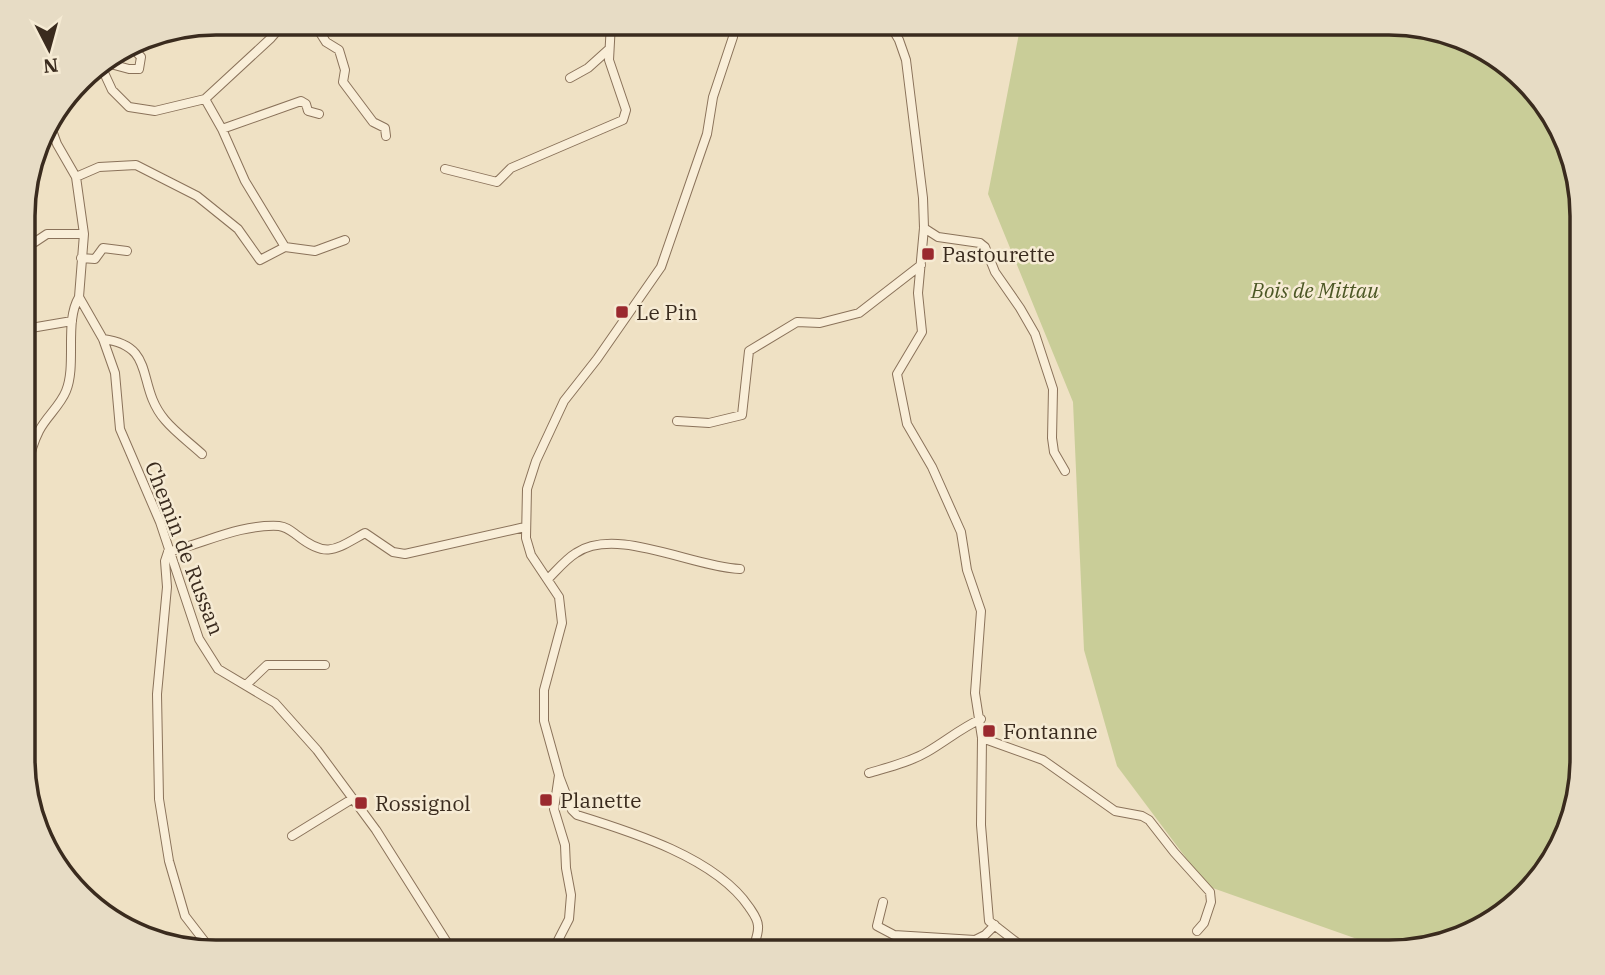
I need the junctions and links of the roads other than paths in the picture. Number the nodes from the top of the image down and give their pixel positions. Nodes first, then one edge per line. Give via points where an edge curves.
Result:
1 (274, 35) edge
2 (322, 35) edge
3 (610, 35) edge
4 (733, 35) edge
5 (896, 35) edge
6 (608, 50) junction
7 (138, 53) edge
8 (115, 66) edge
9 (106, 73) edge
10 (570, 78) dead end
11 (205, 99) junction
12 (319, 114) dead end
13 (222, 129) junction
14 (54, 136) edge
15 (386, 136) dead end
16 (445, 169) dead end
17 (76, 177) junction
18 (924, 228) junction
19 (84, 234) junction
20 (345, 240) dead end
21 (35, 242) edge
22 (285, 247) junction
23 (127, 251) dead end
24 (80, 258) junction
25 (921, 265) junction
26 (79, 297) junction
27 (72, 321) junction
28 (35, 327) edge
29 (103, 338) junction
30 (677, 421) dead end
31 (35, 442) edge
32 (202, 454) dead end
33 (1065, 471) dead end
34 (525, 527) junction
35 (169, 552) junction
36 (740, 569) dead end
37 (177, 576) junction
38 (166, 579) junction
39 (548, 579) junction
40 (325, 665) dead end
41 (246, 685) junction
42 (981, 719) junction
43 (982, 738) junction
44 (869, 773) dead end
45 (559, 775) junction
46 (352, 799) junction
47 (292, 836) dead end
48 (883, 902) dead end
49 (995, 925) junction
50 (1197, 931) dead end
51 (203, 939) edge
52 (445, 940) edge
53 (558, 940) edge
54 (755, 940) edge
55 (975, 940) joint
56 (1014, 940) edge

1 - 11 street
2 - 15 street via 339,50 343,82 373,122 385,128
3 - 6 street
4 - 34 street via 713,97 707,134 661,267 555,418 531,472
5 - 18 street via 906,60
6 - 10 street
6 - 16 street via 626,110 623,120 511,168 497,182
7 - 8 street via 139,69
9 - 11 street via 112,90 129,107 155,111
11 - 13 street
12 - 13 street via 308,111 301,101
13 - 22 street via 245,181
14 - 17 street
17 - 19 street
17 - 22 street via 99,167 136,165 197,196 238,229 260,260
18 - 25 street
18 - 33 street via 938,237 985,247 995,272 1035,334 1054,389 1052,438
19 - 21 street via 47,234
19 - 24 street
20 - 22 street via 315,251
23 - 24 street via 103,248 94,258
24 - 26 street
25 - 30 street via 859,313 820,323 797,322 749,351 742,415 709,423
25 - 42 street via 922,332 897,374 907,424 961,533 981,611 975,693
26 - 27 street via 72,308
26 - 29 street, Chemin de Russan
27 - 28 street
27 - 31 street via 66,391
29 - 32 street via 122,341 139,354 144,379 164,419
29 - 35 street, Chemin de Russan via 116,373 120,429
34 - 35 street via 405,554 393,552 365,533 332,550 321,550 288,528 245,528
34 - 39 street via 531,555
35 - 37 street, Chemin de Russan
35 - 38 street
36 - 39 street via 604,543 577,552
37 - 38 street
37 - 41 street, Chemin de Russan via 199,639 218,669
38 - 51 street via 157,694 159,799 169,861 185,916
39 - 45 street via 559,597 562,623 544,690 544,721
40 - 41 street via 267,665
41 - 46 street, Chemin de Russan via 275,703
42 - 43 street
42 - 44 street via 927,752
43 - 49 street via 981,825 989,921
43 - 50 street via 1043,760 1115,811 1149,820 1210,892 1211,902
45 - 53 street via 554,809 565,845 571,895 569,919
45 - 54 street via 577,815 634,833 720,876 741,895 756,918
46 - 47 street
46 - 52 street, Chemin de Russan
48 - 55 street via 877,926 894,935
49 - 55 street
49 - 56 street

